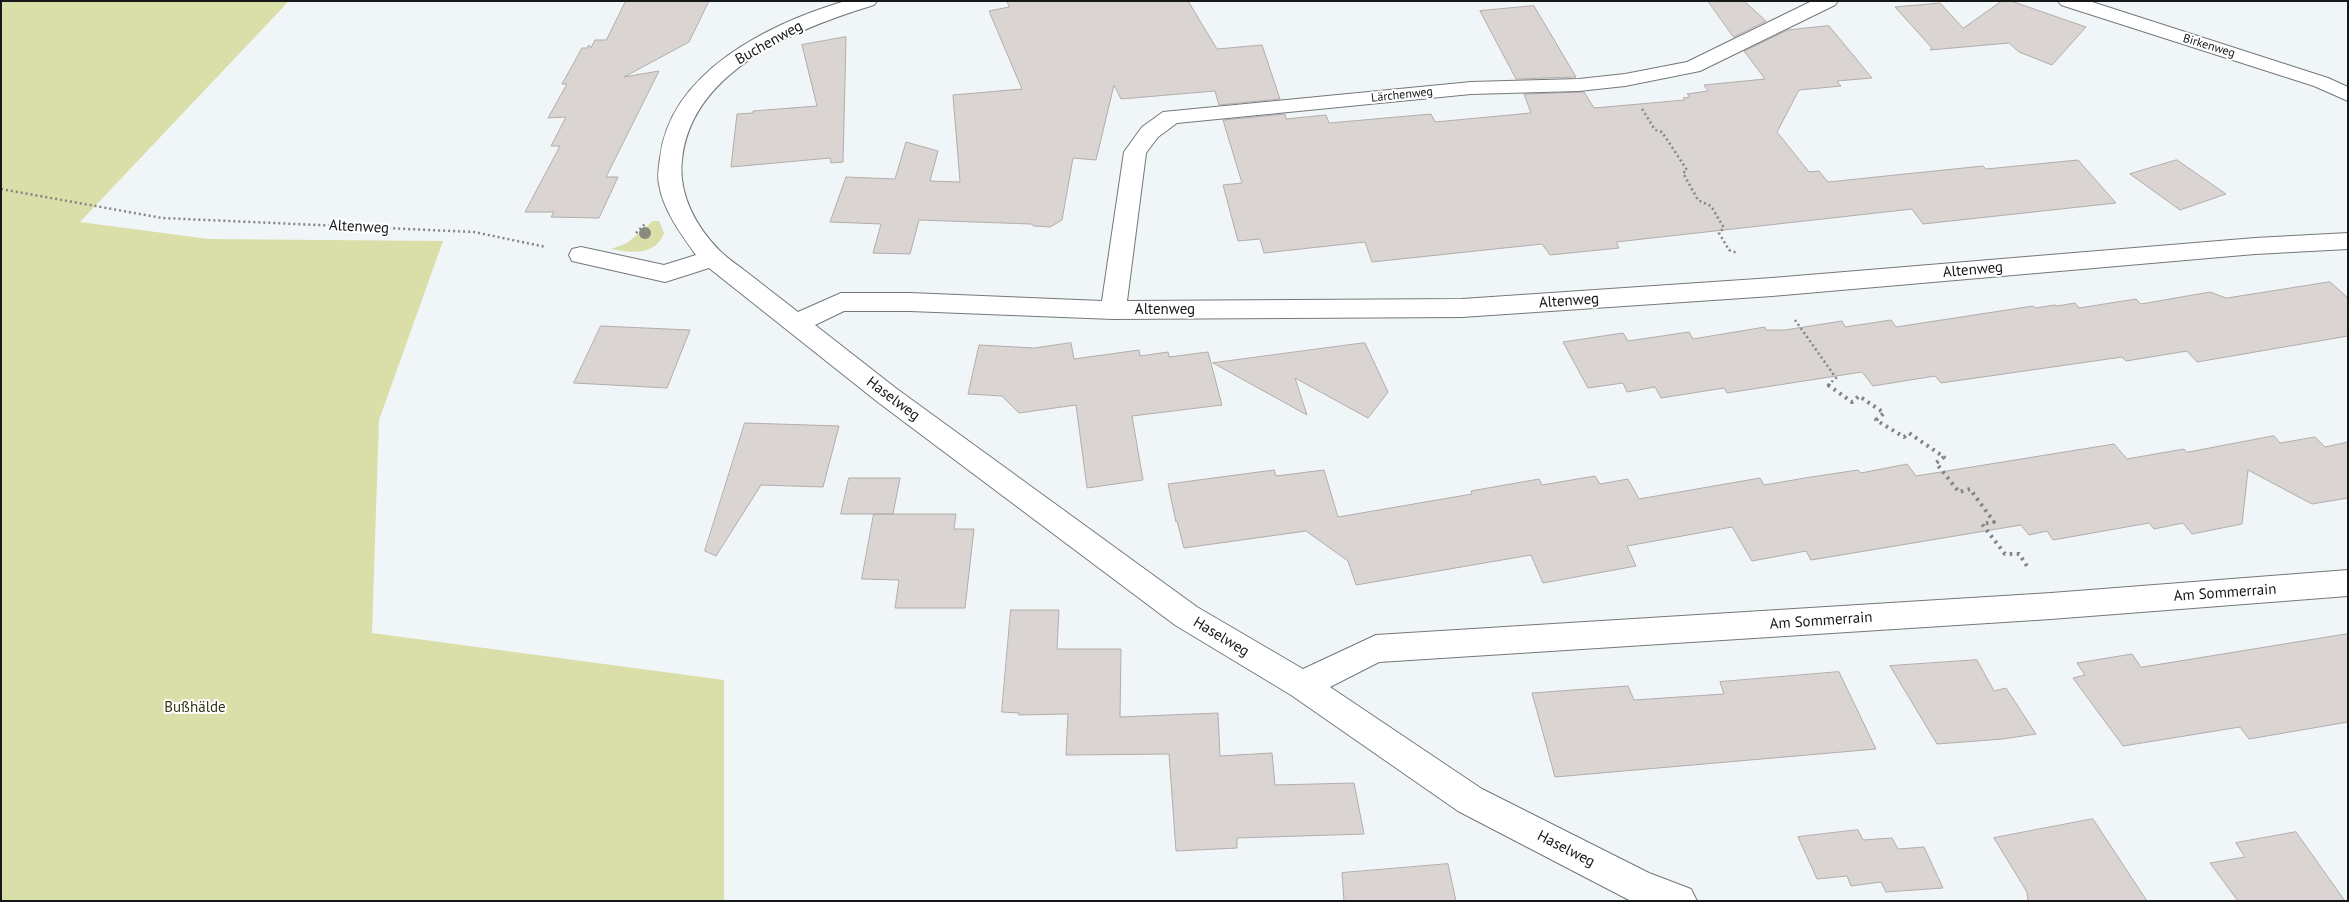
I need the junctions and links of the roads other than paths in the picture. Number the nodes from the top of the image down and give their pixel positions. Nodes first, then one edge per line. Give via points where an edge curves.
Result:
1 (867, 1) edge
2 (1828, 1) edge
3 (2068, 1) edge
4 (2096, 5) edge
5 (2348, 95) edge
6 (2348, 241) edge
7 (581, 255) road end
8 (712, 258) junction
9 (1113, 310) junction
10 (794, 324) junction
11 (2348, 583) edge
12 (1302, 685) junction
13 (1679, 901) edge

1 - 8 street, Buchenweg via 789,29 750,51 714,79 678,121 670,146 669,175 684,219
2 - 9 street, Lärchenweg via 1693,66 1625,80 1580,85 1471,88 1171,117 1150,132 1135,152
3 - 4 street, Birkenweg
4 - 5 street, Birkenweg via 2321,82
6 - 9 street, Altenweg via 1462,308
7 - 8 street via 665,274
8 - 10 street, Buchenweg
9 - 10 street, Altenweg via 841,302
10 - 12 street, Haselweg via 1186,616
11 - 12 street, Am Sommerrain via 2050,606 1376,649
12 - 13 street, Haselweg via 1470,800 1642,888

